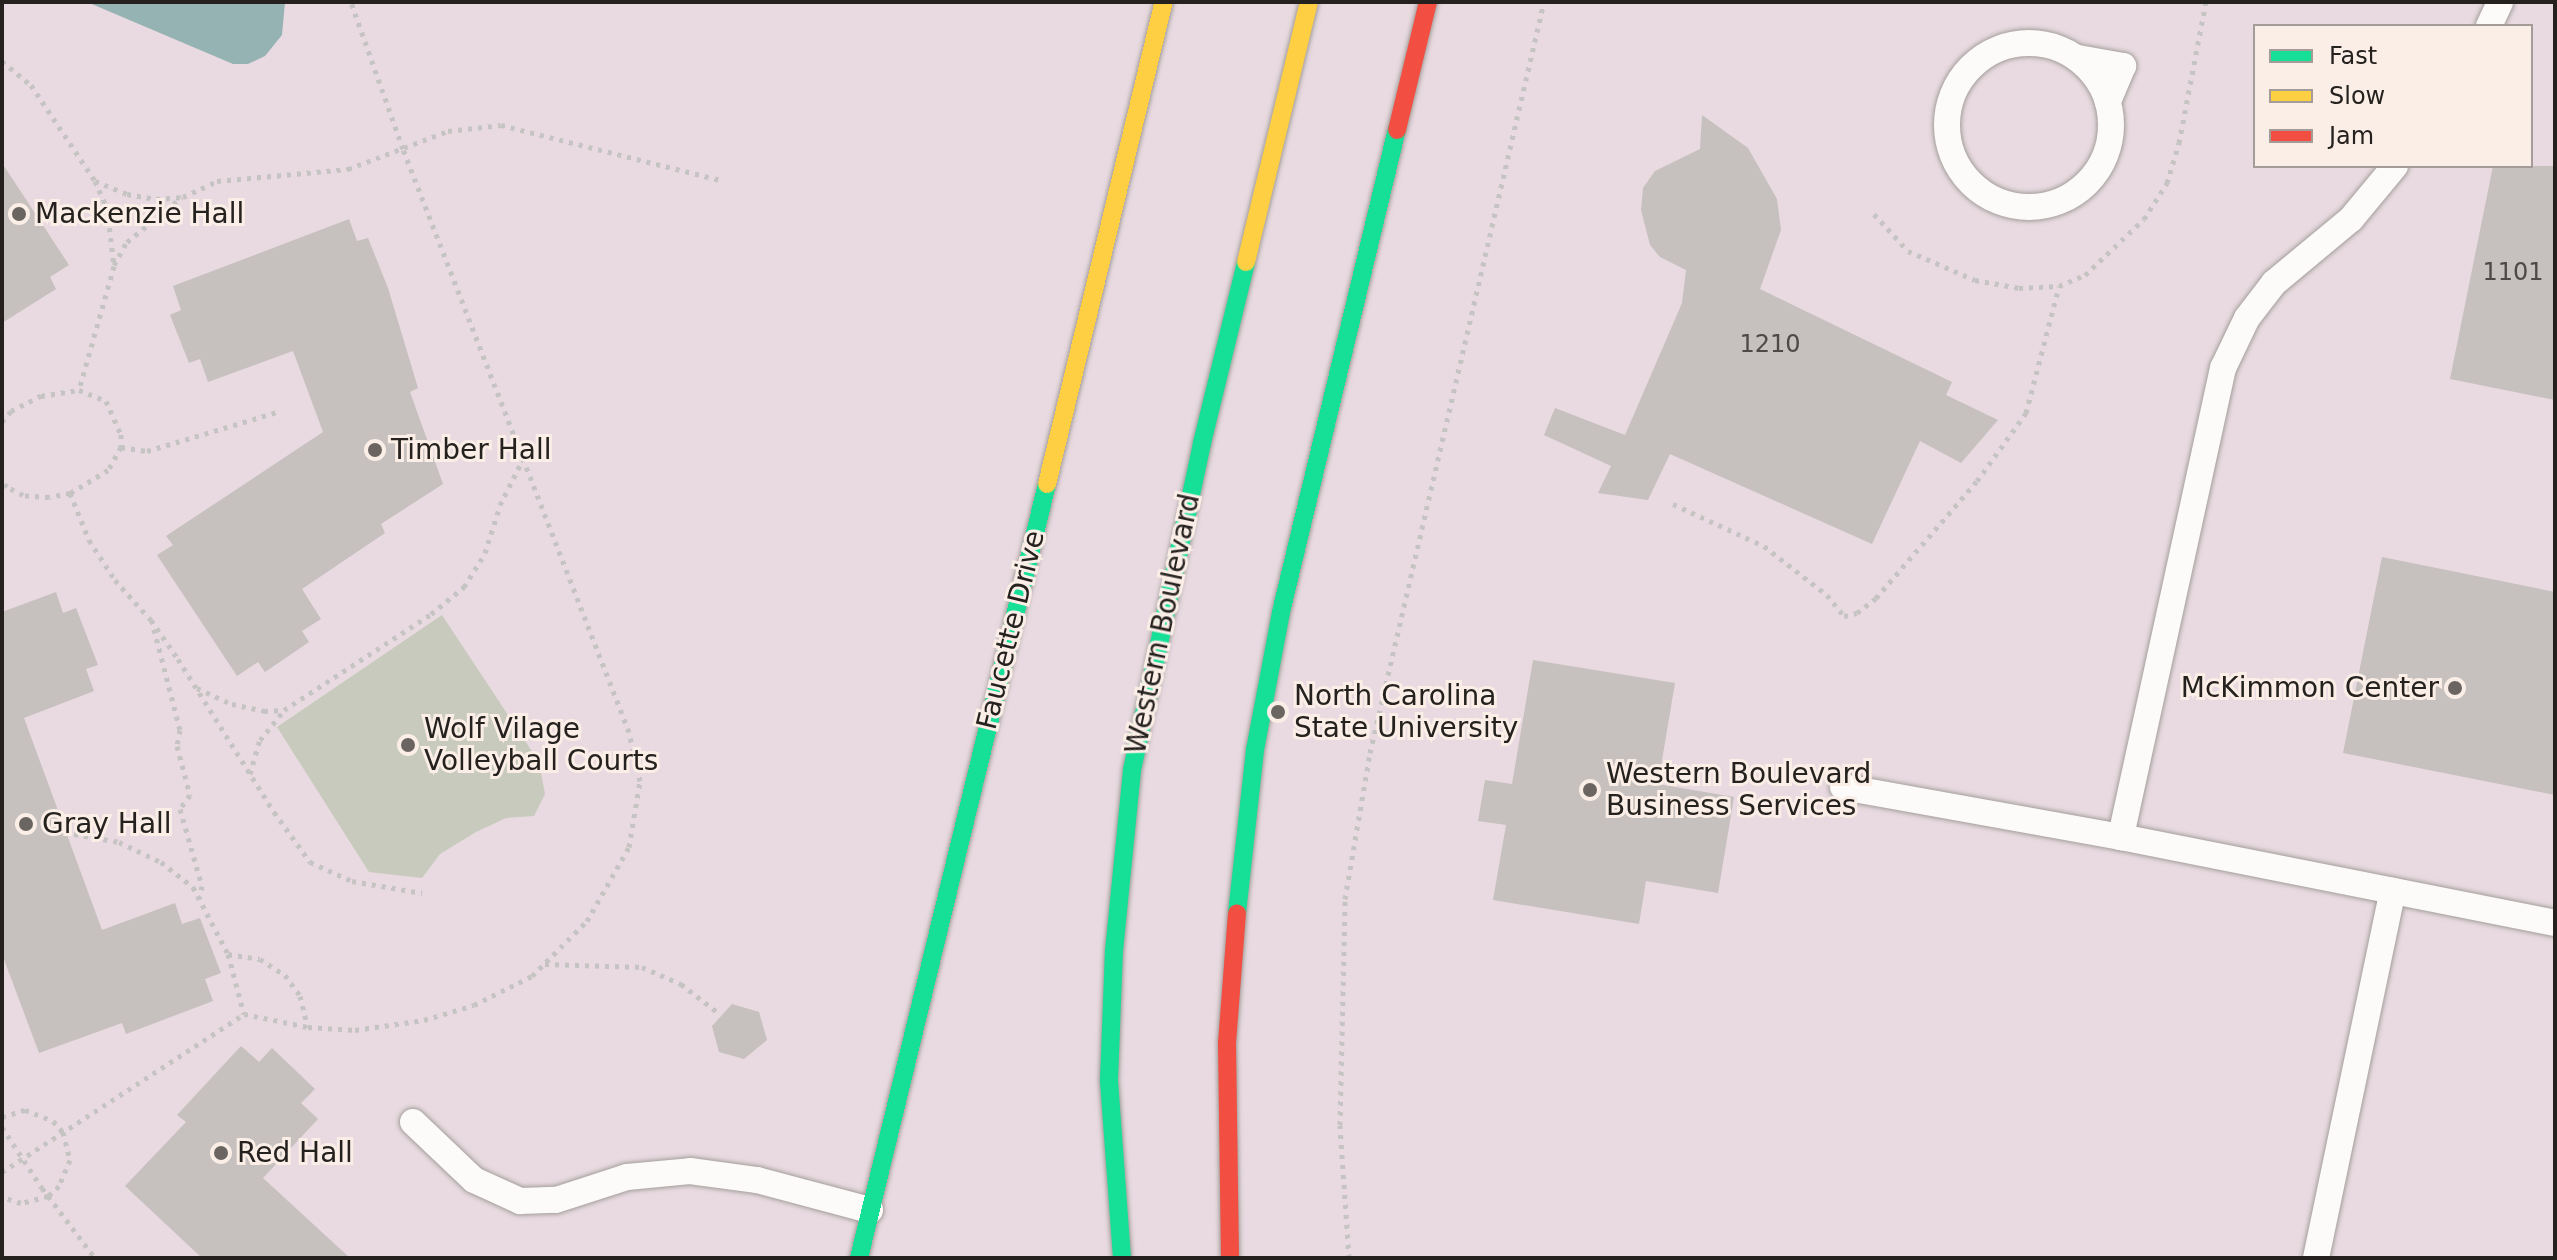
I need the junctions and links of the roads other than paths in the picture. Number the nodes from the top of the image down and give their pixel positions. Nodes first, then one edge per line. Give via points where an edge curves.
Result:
1 (1164, 2) edge
2 (1309, 2) edge
3 (1428, 2) edge
4 (2500, 2) edge
5 (2490, 24) edge
6 (2078, 58) joint
7 (2393, 168) edge
8 (1843, 787) dead end
9 (2121, 837) junction
10 (2393, 891) junction
11 (2555, 923) edge
12 (413, 1122) dead end
13 (870, 1210) junction
14 (859, 1258) edge
15 (1122, 1258) edge
16 (1230, 1258) edge
17 (2316, 1258) edge

1 - 13 main road, Faucette Drive
2 - 15 main road, Western Boulevard via 1181,532 1132,770 1114,951 1109,1080
3 - 16 main road via 1281,612 1255,750 1227,1043
4 - 5 lane
6 - 6 lane via 2123,66 2108,102 2112,129 2106,156 2092,179 2071,197 2019,207 1992,199 1970,183 1955,160 1948,134 1949,107 1959,82 1977,61 2000,48 2027,43 2053,46
7 - 9 lane via 2351,219 2274,283 2247,318 2223,368
8 - 9 lane
9 - 10 lane
10 - 11 lane
10 - 17 lane
12 - 13 lane via 474,1180 520,1201 556,1200 627,1177 690,1171 757,1180
13 - 14 main road, Faucette Drive

